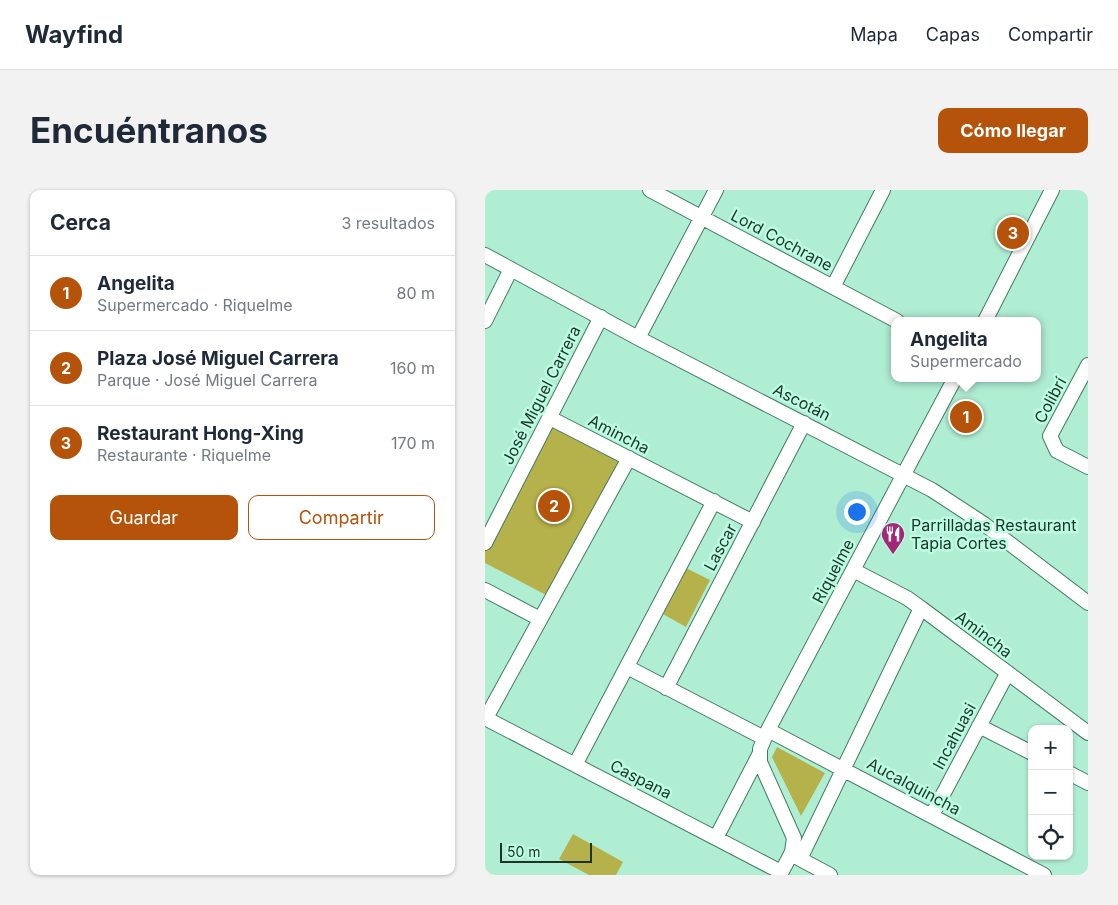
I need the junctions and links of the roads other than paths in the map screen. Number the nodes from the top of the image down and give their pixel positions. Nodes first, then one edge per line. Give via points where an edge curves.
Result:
1 (650, 190) edge
2 (716, 190) edge
3 (883, 190) edge
4 (1052, 190) edge
5 (701, 217) junction
6 (485, 255) edge
7 (511, 269) junction
8 (833, 287) junction
9 (601, 317) junction
10 (987, 317) edge
11 (891, 318) edge
12 (485, 321) edge
13 (638, 338) junction
14 (1088, 366) edge
15 (953, 382) edge
16 (550, 418) junction
17 (804, 423) junction
18 (629, 458) junction
19 (1088, 467) edge
20 (905, 475) junction
21 (714, 501) junction
22 (753, 522) junction
23 (485, 543) edge
24 (853, 570) junction
25 (485, 590) edge
26 (1088, 603) edge
27 (921, 608) junction
28 (540, 619) junction
29 (627, 667) junction
30 (1007, 674) junction
31 (666, 688) junction
32 (485, 718) edge
33 (979, 726) junction
34 (1088, 733) edge
35 (766, 734) junction
36 (1028, 751) edge
37 (759, 755) junction
38 (575, 765) junction
39 (843, 769) junction
40 (1073, 775) edge
41 (1088, 783) edge
42 (932, 815) junction
43 (716, 838) junction
44 (796, 855) junction
45 (780, 874) edge
46 (830, 875) edge
47 (1044, 875) edge

1 - 5 street, Lord Cochrane
2 - 5 street
3 - 8 street
4 - 10 street
5 - 8 street, Lord Cochrane
5 - 13 street
6 - 7 street, Ascotán
7 - 9 street, Ascotán
7 - 12 street
8 - 11 street, Lord Cochrane
9 - 13 street, Ascotán
9 - 16 street, José Miguel Carrera
13 - 17 street, Ascotán
14 - 19 street, Colibrí via 1050,436 1057,451
15 - 20 street, Riquelme
16 - 18 street, Amincha
16 - 23 street, José Miguel Carrera
17 - 20 street, Ascotán
17 - 22 street, Lascar
18 - 21 street, Amincha
18 - 28 street
20 - 24 street, Riquelme
20 - 26 street, Ascotán via 984,524
21 - 22 street, Amincha
21 - 29 street, Lascar
22 - 31 street, Lascar
24 - 27 street, Amincha
24 - 35 street, Riquelme
25 - 28 street
27 - 30 street, Amincha
27 - 39 street
28 - 32 street
29 - 31 street, Aucalquincha
29 - 38 street, Lascar
30 - 33 street, Incahuasi
30 - 34 street, Amincha
31 - 35 street, Aucalquincha
32 - 38 street, Caspana
33 - 36 street
33 - 42 street, Incahuasi
35 - 37 street, Riquelme
35 - 39 street, Aucalquincha
37 - 43 street, Riquelme
37 - 44 street via 793,833
38 - 43 street, Caspana
39 - 42 street, Aucalquincha
39 - 44 street
40 - 41 street
42 - 47 street, Aucalquincha
43 - 45 street, Caspana
44 - 45 street
44 - 46 street

